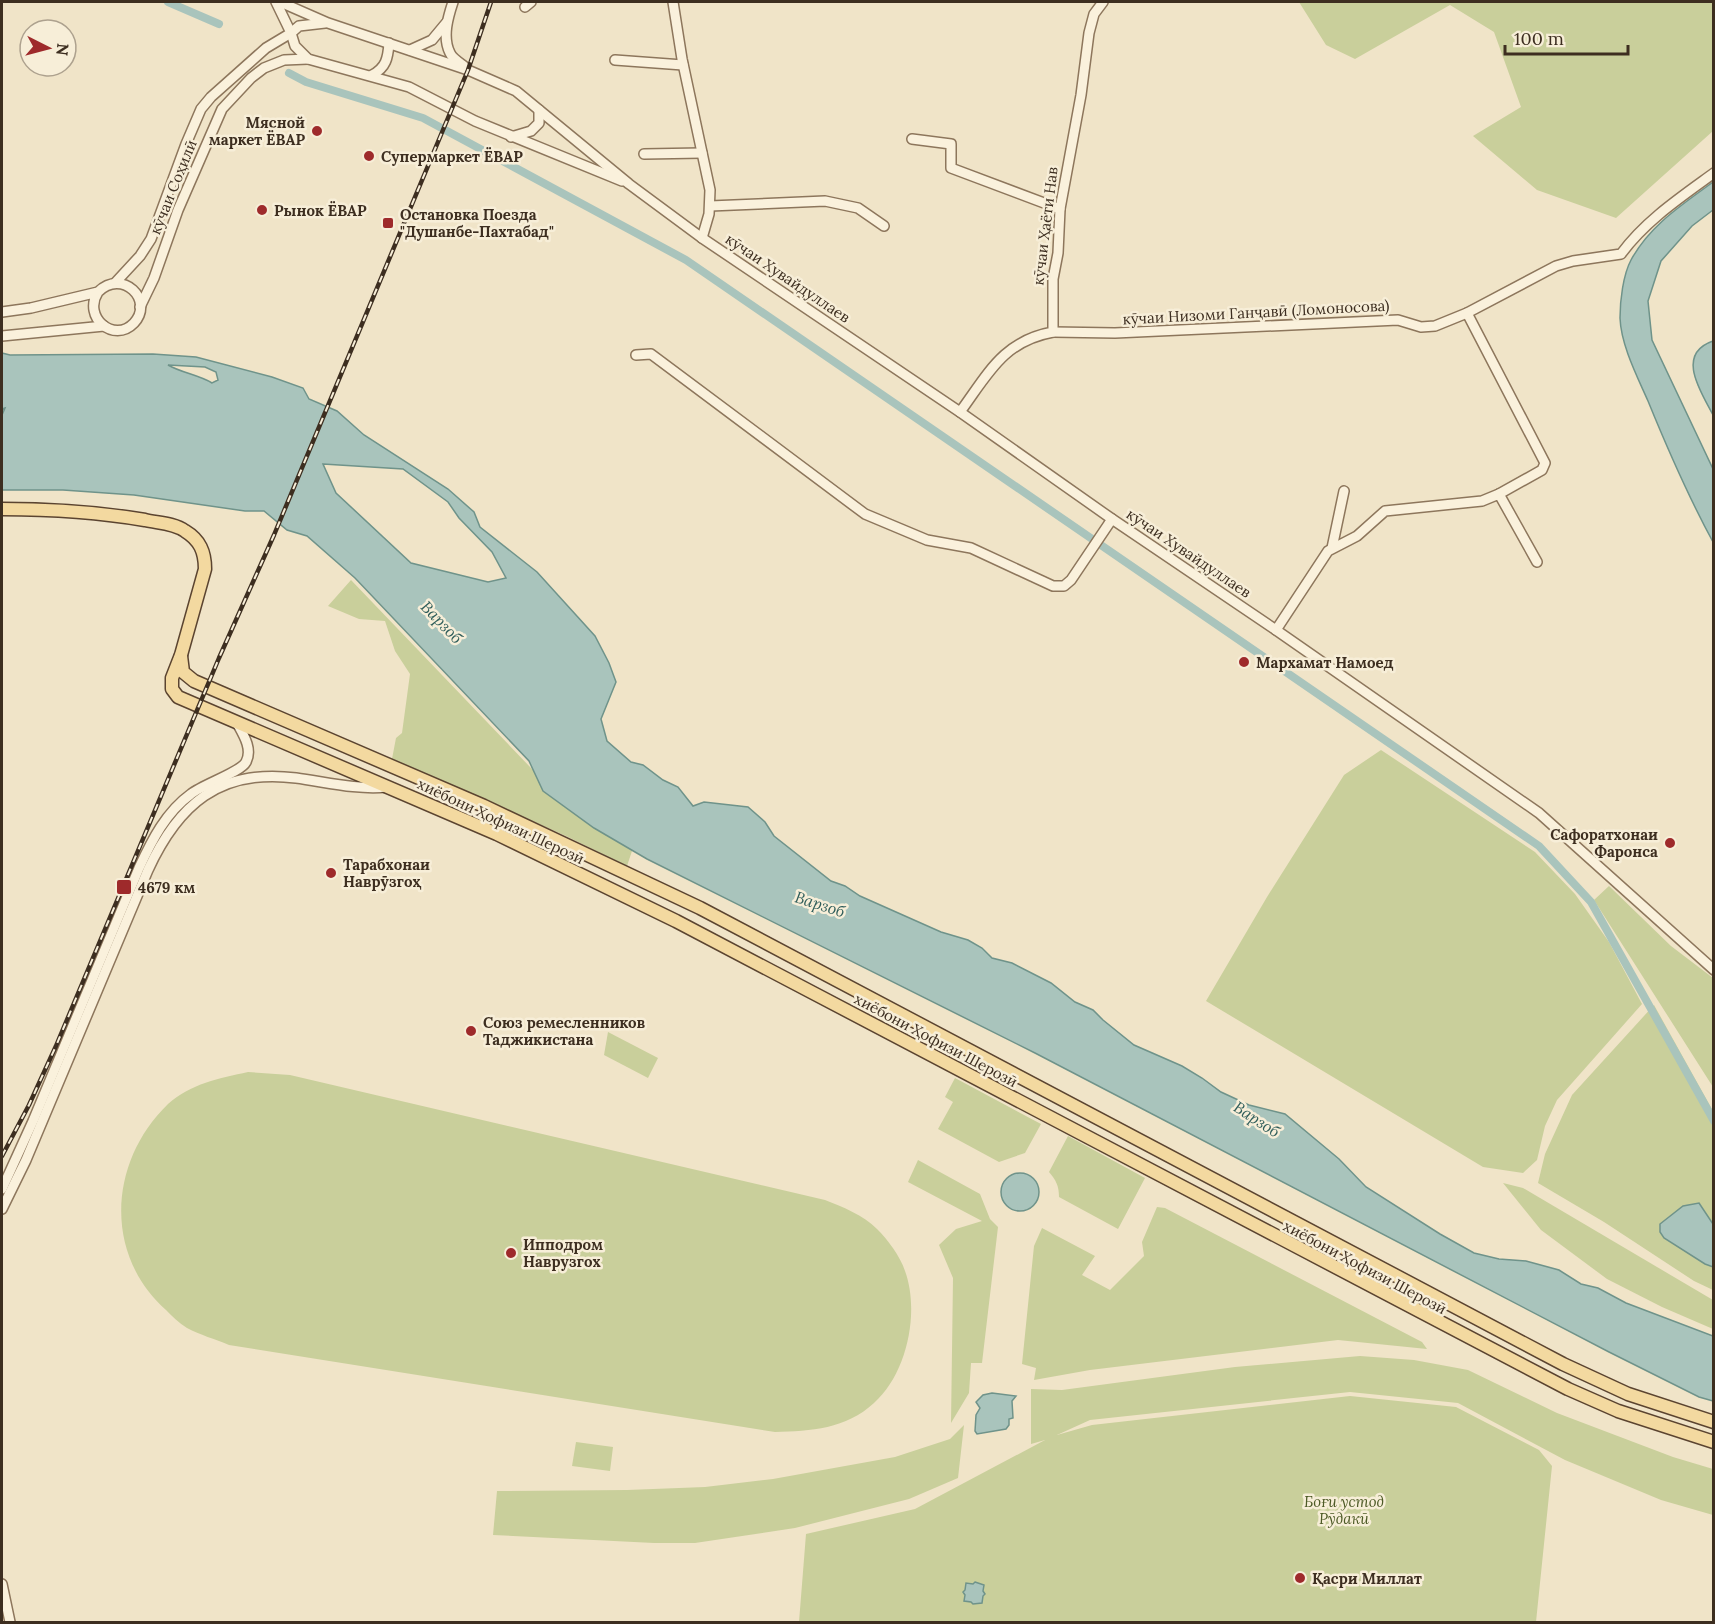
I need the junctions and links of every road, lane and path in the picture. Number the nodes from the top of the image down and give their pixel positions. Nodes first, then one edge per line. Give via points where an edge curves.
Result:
1 (276, 2) edge
2 (280, 2) edge
3 (453, 2) edge
4 (674, 2) edge
5 (1102, 2) edge
6 (447, 22) junction
7 (328, 23) junction
8 (291, 33) junction
9 (388, 43) junction
10 (410, 50) junction
11 (308, 59) junction
12 (615, 60) dead end
13 (683, 65) junction
14 (468, 70) junction
15 (372, 75) junction
16 (539, 110) junction
17 (511, 137) junction
18 (912, 139) dead end
19 (702, 153) junction
20 (644, 154) dead end
21 (1713, 173) edge
22 (629, 184) junction
23 (710, 206) junction
24 (1060, 209) junction
25 (884, 226) dead end
26 (702, 238) junction
27 (115, 283) junction
28 (98, 292) junction
29 (140, 307) junction
30 (2, 312) edge
31 (1467, 313) junction
32 (104, 326) junction
33 (1053, 332) junction
34 (2, 336) edge
35 (636, 355) dead end
36 (960, 412) junction
37 (1344, 491) dead end
38 (1499, 494) junction
39 (2, 509) edge
40 (1112, 519) junction
41 (1332, 548) junction
42 (1537, 562) dead end
43 (1276, 630) junction
44 (181, 655) junction
45 (237, 723) junction
46 (400, 769) junction
47 (390, 788) junction
48 (119, 927) junction
49 (1713, 970) edge
50 (72, 1039) junction
51 (2, 1190) edge
52 (2, 1209) edge
53 (1338, 1245) junction
54 (1328, 1264) junction
55 (1713, 1422) edge
56 (1713, 1442) edge
57 (2, 1584) edge
58 (10, 1623) edge

1 - 8 street
2 - 7 street, кӯчаи Хувайдуллаев
3 - 6 street
4 - 13 street
5 - 24 street, кӯчаи Ҳаёти Нав via 1089,33
6 - 10 street via 432,40
6 - 14 street via 450,54
7 - 8 street, кӯчаи Хувайдуллаев via 299,26
7 - 9 street, кӯчаи Хувайдуллаев
8 - 11 street via 295,46
8 - 27 street, кӯчаи Соҳилӣ via 266,48 211,96 201,110 151,239
9 - 10 street, кӯчаи Хувайдуллаев
9 - 15 street via 386,63
10 - 14 street, кӯчаи Хувайдуллаев
11 - 15 street, кӯчаи Хувайдуллаев
11 - 29 street, кӯчаи Соҳилӣ via 284,60 264,68 222,109
12 - 13 street
13 - 19 street
14 - 16 street, кӯчаи Хувайдуллаев via 516,91
15 - 17 street, кӯчаи Хувайдуллаев via 409,87
16 - 17 street via 539,123 531,131
16 - 22 street, кӯчаи Хувайдуллаев
17 - 22 street, кӯчаи Хувайдуллаев
18 - 24 street via 951,144 951,168
19 - 20 street
19 - 23 street
21 - 31 street, кӯчаи Низоми Ганҷавӣ (Ломоносова) via 1678,199 1621,254 1556,266
22 - 26 street, кӯчаи Хувайдуллаев
23 - 25 street via 825,201 858,208
23 - 26 street
24 - 33 street, кӯчаи Ҳаёти Нав via 1053,279
26 - 36 street, кӯчаи Хувайдуллаев
27 - 28 street, кӯчаи Соҳилӣ
27 - 29 street via 133,290
28 - 30 street, кӯчаи Соҳилӣ
28 - 32 street via 94,310
29 - 32 street, кӯчаи Соҳилӣ via 128,327 114,330
31 - 33 street, кӯчаи Низоми Ганҷавӣ (Ломоносова) via 1427,327 1398,320 1115,333
31 - 38 street via 1545,463 1542,470
32 - 34 street, кӯчаи Соҳилӣ
33 - 36 street via 1029,338 1003,355
35 - 40 street via 651,354 865,514 927,540 971,548 1053,586 1064,586 1071,580
36 - 40 street, кӯчаи Хувайдуллаев
37 - 41 street
38 - 41 street via 1482,501 1385,511 1357,536
38 - 42 street
39 - 44 main road, хиёбони Ҳофизи Шерозӣ via 121,516 168,524 195,538 205,556 205,569
40 - 43 street, кӯчаи Хувайдуллаев
41 - 43 street
43 - 49 street, кӯчаи Хувайдуллаев via 1539,813
44 - 45 main road, хиёбони Ҳофизи Шерозӣ via 172,678 176,695
44 - 46 main road, хиёбони Ҳофизи Шерозӣ via 181,669 194,681
45 - 47 main road, хиёбони Ҳофизи Шерозӣ
45 - 48 street via 248,749 246,762 238,770 199,788 172,811 147,851
46 - 47 main road
46 - 53 main road, хиёбони Ҳофизи Шерозӣ via 700,908
47 - 48 street via 281,777 247,779 212,790 185,811 167,834
47 - 54 main road, хиёбони Ҳофизи Шерозӣ via 508,839 685,925
48 - 50 street
50 - 51 street
50 - 52 street via 26,1160
53 - 54 main road
53 - 55 main road, хиёбони Ҳофизи Шерозӣ via 1582,1373 1640,1398
54 - 56 main road, хиёбони Ҳофизи Шерозӣ via 1590,1399 1635,1418
57 - 58 street

